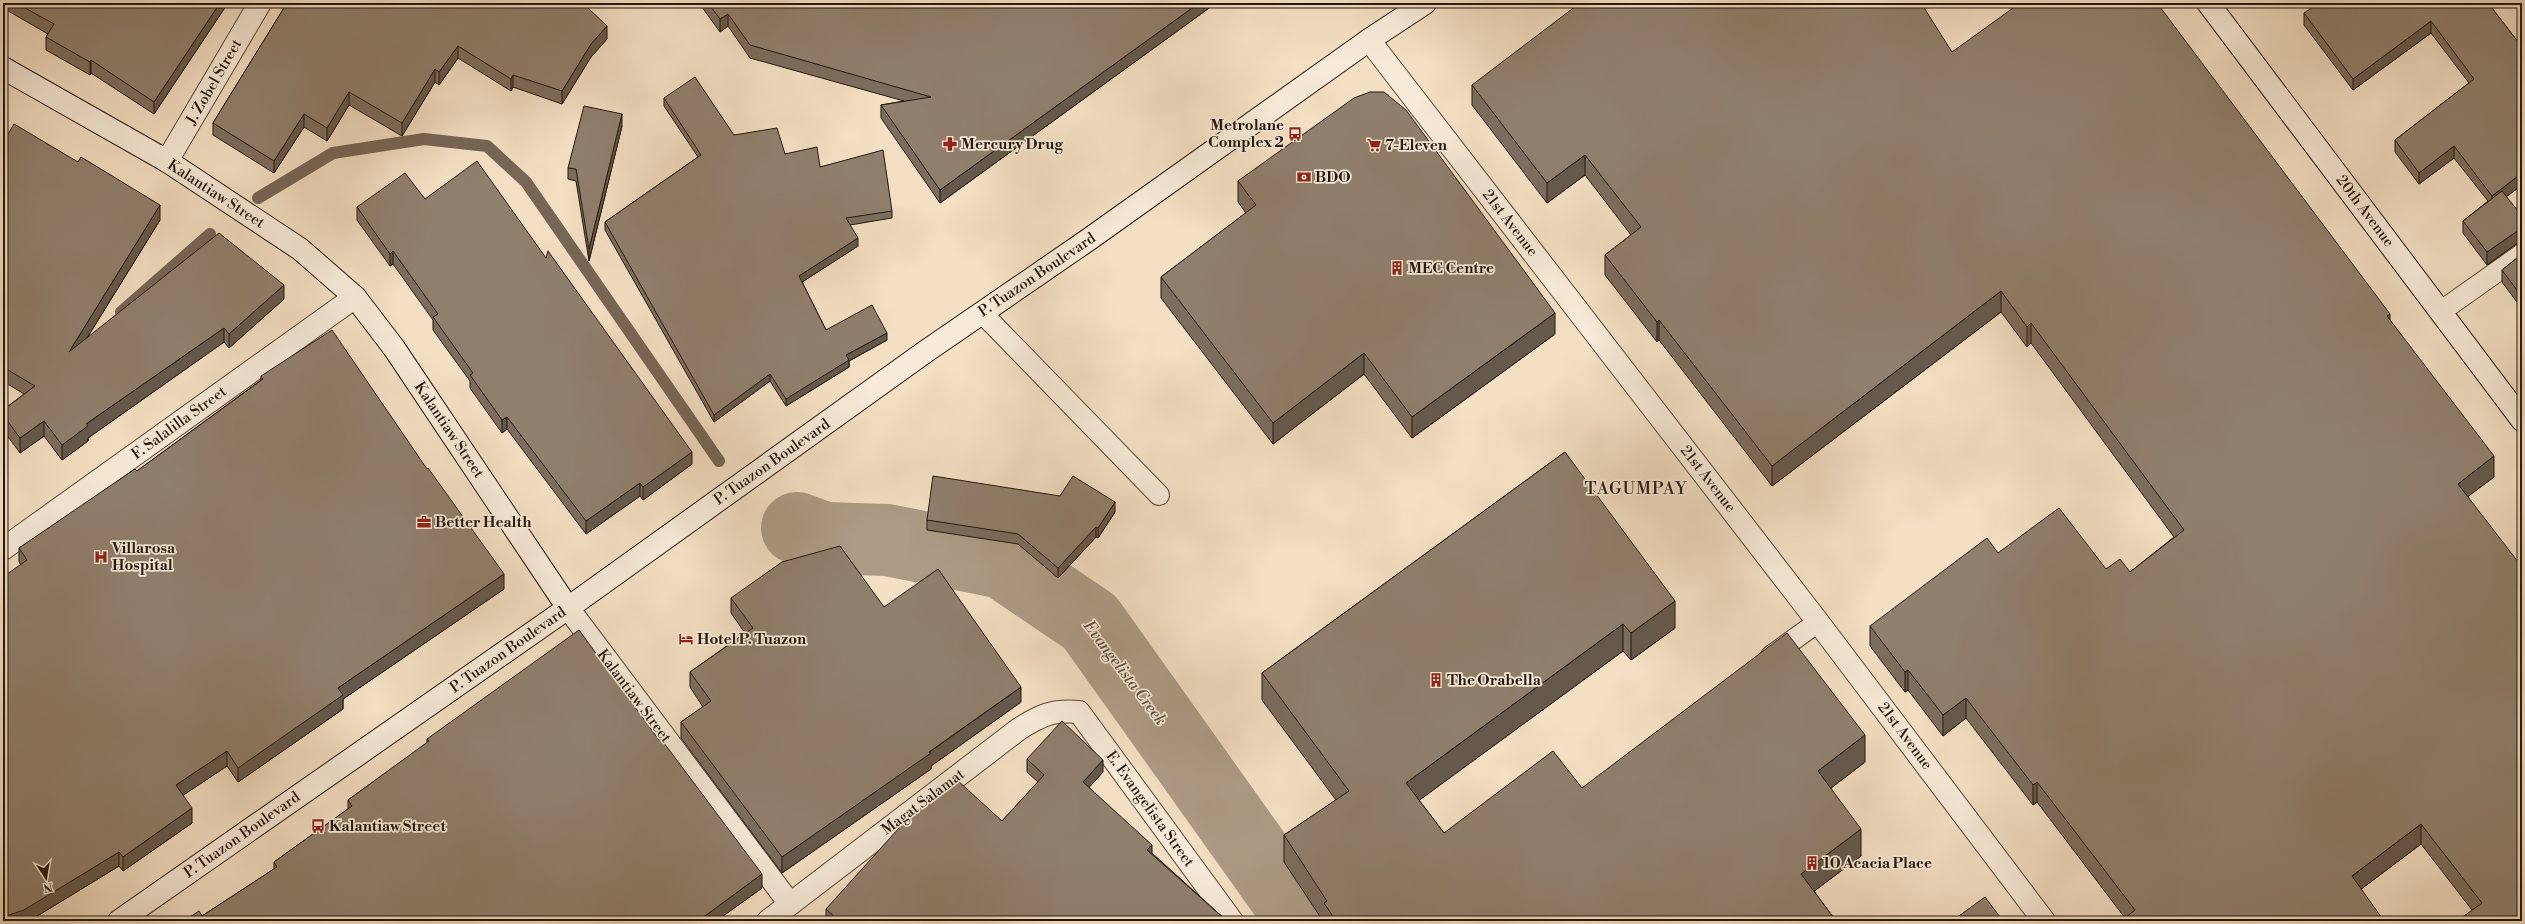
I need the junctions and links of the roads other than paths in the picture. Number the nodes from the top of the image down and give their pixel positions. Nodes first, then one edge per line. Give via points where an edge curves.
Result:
1 (260, 3) edge
2 (1424, 3) edge
3 (2208, 3) edge
4 (1369, 40) junction
5 (3, 68) edge
6 (167, 161) junction
7 (2522, 254) edge
8 (355, 297) junction
9 (2440, 312) junction
10 (982, 313) junction
11 (2522, 420) edge
12 (1159, 495) dead end
13 (3, 549) edge
14 (568, 608) junction
15 (1818, 622) junction
16 (1757, 666) edge
17 (1061, 711) joint
18 (790, 904) junction
19 (119, 921) edge
20 (768, 921) edge
21 (1232, 921) edge
22 (2044, 921) edge

1 - 6 street, J. Zobel Street
2 - 4 street, P. Tuazon Boulevard
3 - 9 street, 20th Avenue
4 - 10 street, P. Tuazon Boulevard via 1095,236
4 - 15 street, 21st Avenue
5 - 6 street, Kalantiaw Street
6 - 8 street, Kalantiaw Street via 300,250
7 - 9 lane
8 - 13 street, F. Salalilla Street
8 - 14 street, Kalantiaw Street via 394,348
9 - 11 street, 20th Avenue
10 - 12 lane
10 - 14 street, P. Tuazon Boulevard
14 - 18 street, Kalantiaw Street
14 - 19 street, P. Tuazon Boulevard
15 - 16 lane
15 - 22 street, 21st Avenue
17 - 18 street, Magat Salamat via 1040,715 1019,729
17 - 21 street, E. Evangelista Street via 1080,712
18 - 20 street, Magat Salamat

